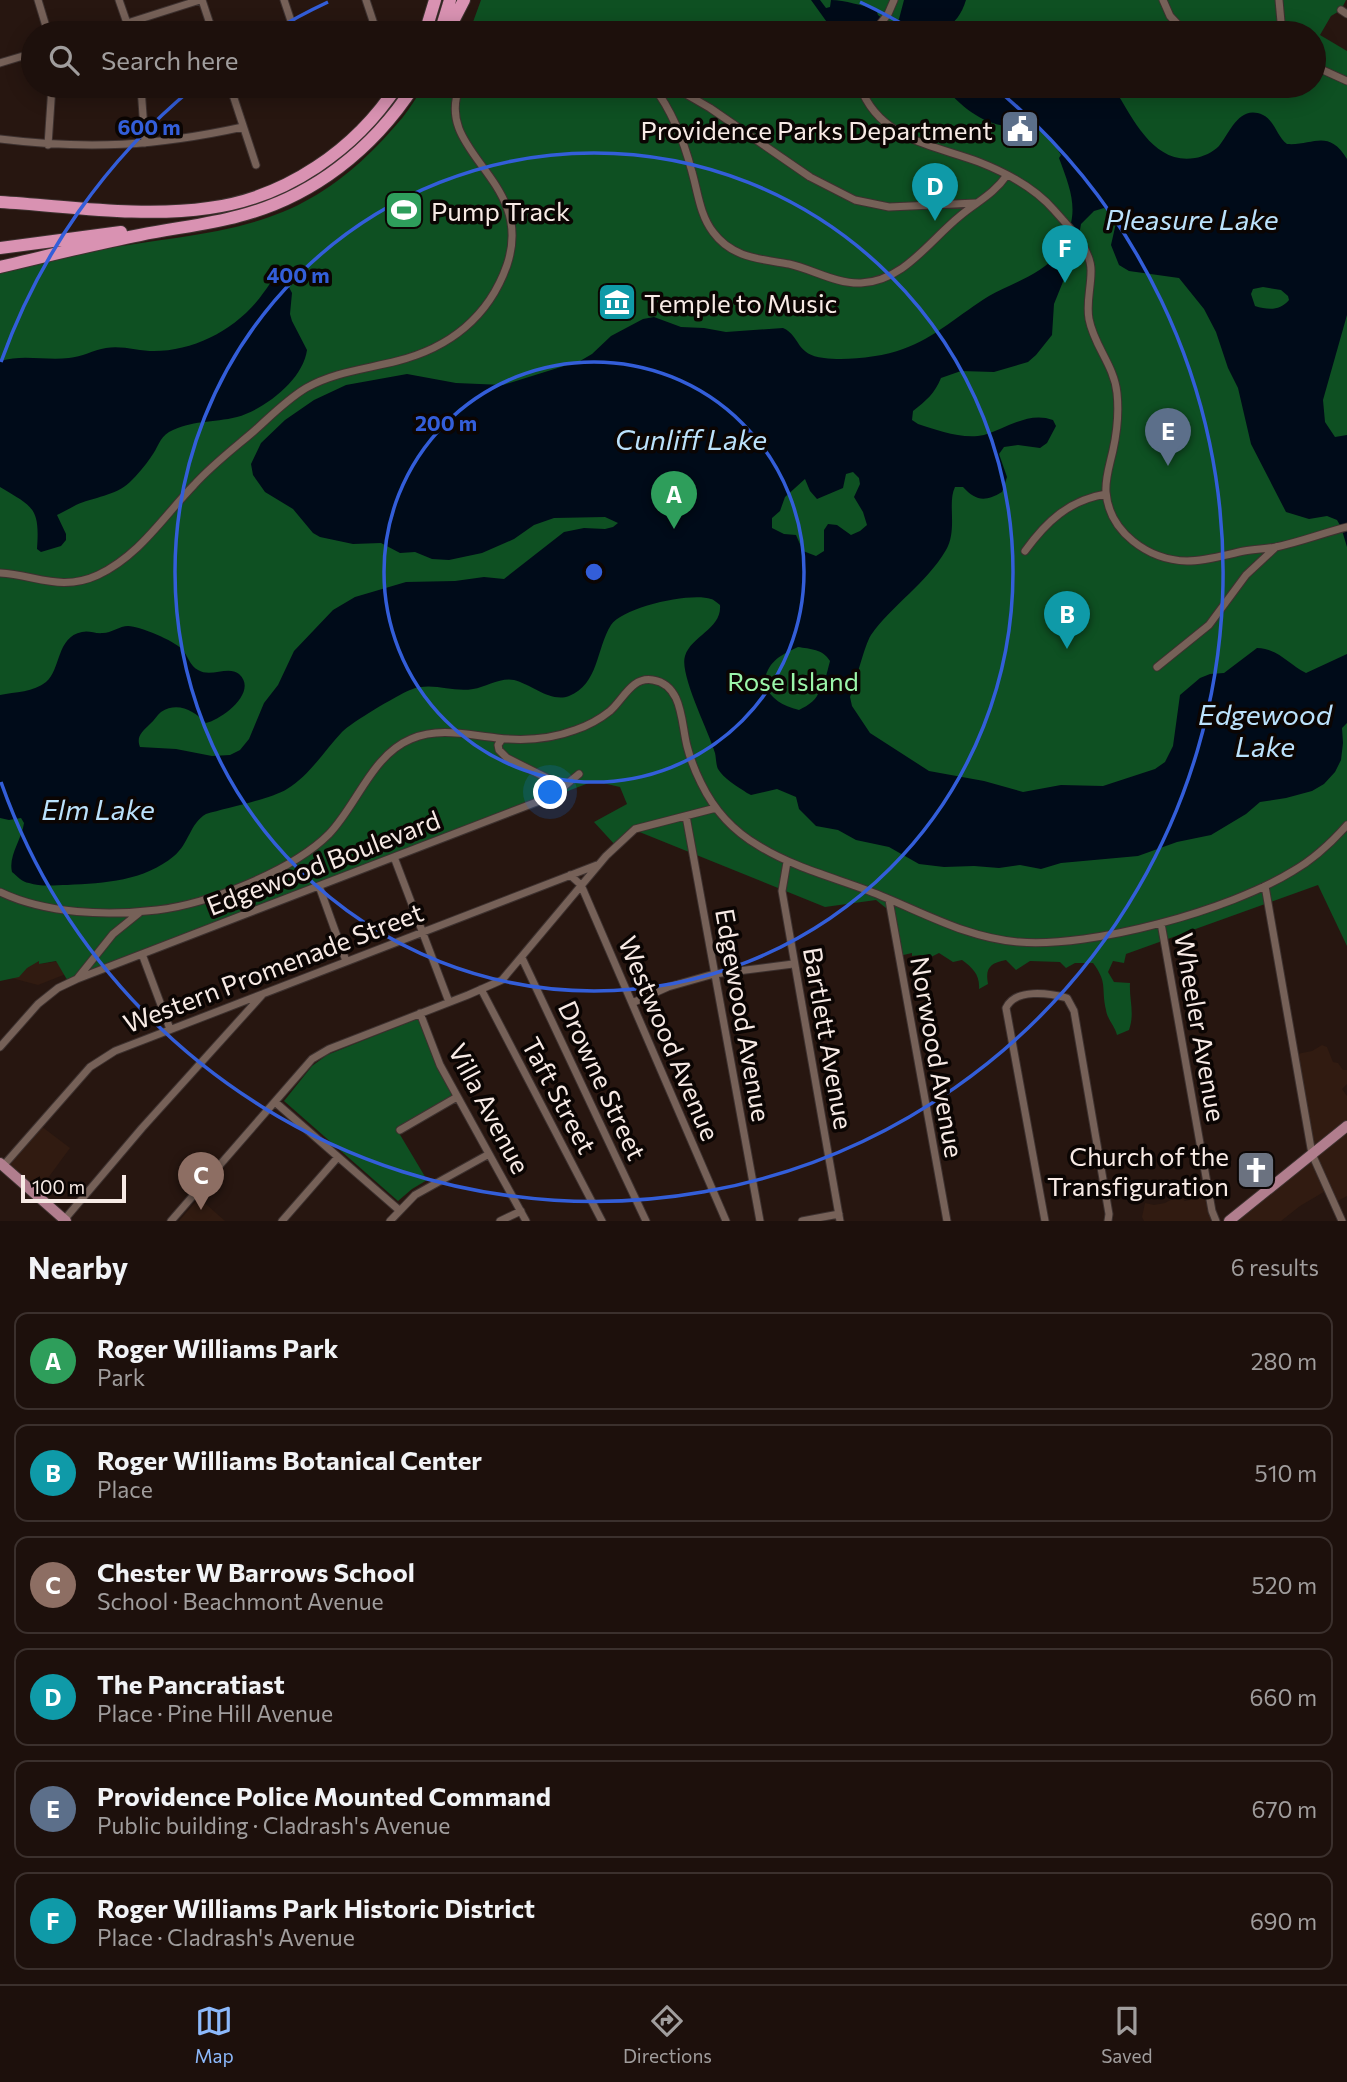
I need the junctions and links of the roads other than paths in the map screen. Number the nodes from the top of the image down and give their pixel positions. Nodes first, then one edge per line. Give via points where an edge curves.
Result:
1 (38, 0) edge
2 (119, 0) edge
3 (201, 0) edge
4 (284, 0) edge
5 (366, 0) edge
6 (435, 0) edge
7 (450, 0) edge
8 (464, 0) edge
9 (894, 0) edge
10 (1163, 0) edge
11 (1279, 0) edge
12 (44, 21) edge
13 (126, 21) edge
14 (133, 21) edge
15 (209, 21) edge
16 (291, 21) edge
17 (373, 21) edge
18 (429, 21) edge
19 (443, 21) edge
20 (453, 21) edge
21 (883, 21) edge
22 (1175, 21) edge
23 (1281, 21) edge
24 (21, 57) edge
25 (0, 63) edge
26 (1326, 71) edge
27 (1347, 81) edge
28 (51, 98) edge
29 (142, 98) edge
30 (234, 98) edge
31 (388, 98) edge
32 (405, 98) edge
33 (457, 98) edge
34 (661, 98) edge
35 (692, 98) edge
36 (866, 98) edge
37 (243, 127) junction
38 (0, 139) edge
39 (145, 144) junction
40 (48, 145) junction
41 (256, 165) dead end
42 (1007, 175) junction
43 (0, 202) edge
44 (980, 202) junction
45 (212, 222) junction
46 (0, 248) edge
47 (0, 267) edge
48 (1106, 494) junction
49 (1343, 528) edge
50 (1276, 547) junction
51 (1025, 551) dead end
52 (0, 573) edge
53 (1157, 667) dead end
54 (502, 739) junction
55 (579, 774) dead end
56 (562, 788) junction
57 (716, 808) junction
58 (686, 816) junction
59 (1347, 825) edge
60 (394, 857) junction
61 (787, 862) junction
62 (598, 865) junction
63 (570, 875) junction
64 (581, 885) junction
65 (319, 886) junction
66 (1265, 886) junction
67 (0, 892) edge
68 (889, 900) junction
69 (143, 911) junction
70 (108, 912) junction
71 (1161, 923) junction
72 (421, 931) junction
73 (108, 939) junction
74 (142, 954) junction
75 (522, 958) junction
76 (346, 961) junction
77 (793, 964) junction
78 (714, 974) junction
79 (77, 979) junction
80 (481, 989) junction
81 (264, 993) junction
82 (449, 1002) junction
83 (632, 1003) junction
84 (420, 1013) junction
85 (170, 1029) junction
86 (0, 1047) edge
87 (457, 1097) junction
88 (275, 1102) junction
89 (1347, 1126) edge
90 (400, 1130) dead end
91 (489, 1154) junction
92 (1312, 1154) junction
93 (338, 1157) junction
94 (2, 1165) edge
95 (398, 1210) junction
96 (521, 1211) junction
97 (839, 1217) edge
98 (65, 1220) edge
99 (171, 1221) edge
100 (282, 1221) edge
101 (390, 1221) edge
102 (500, 1221) edge
103 (526, 1221) edge
104 (602, 1221) edge
105 (646, 1221) edge
106 (726, 1221) edge
107 (760, 1221) edge
108 (802, 1221) edge
109 (947, 1221) edge
110 (1045, 1221) edge
111 (1108, 1221) edge
112 (1216, 1221) edge
113 (1228, 1221) edge
114 (1342, 1221) edge

1 - 12 street
2 - 13 street
3 - 14 street
3 - 15 street
4 - 16 street
5 - 17 street
6 - 18 highway
7 - 19 highway
8 - 20 highway
9 - 21 street
10 - 22 street
11 - 23 street
24 - 25 street
26 - 27 street
28 - 40 street
29 - 39 street
30 - 37 street
31 - 43 highway via 364,128 325,161 281,186 233,204 158,211
32 - 45 highway via 374,138 322,180 263,209
33 - 52 street via 462,136 500,189 513,232 502,277 469,326 424,353 332,376 296,395 195,483 145,542 108,570 61,583
34 - 44 street via 682,138 707,224 724,244 747,257 848,282 870,282 903,268
35 - 44 street via 810,177 855,200 889,207
36 - 42 street via 877,115 899,133
37 - 39 street
37 - 41 street
38 - 40 street
39 - 40 street
42 - 44 street
42 - 48 street via 1039,194 1088,255 1089,319 1117,390
45 - 46 highway
45 - 47 highway
48 - 50 street via 1125,534 1163,557 1202,560
48 - 51 street via 1058,514
49 - 50 street
50 - 53 street via 1246,575 1209,625
54 - 56 street via 498,745 505,757
54 - 57 street via 547,737 582,727 608,712 636,683 654,680 678,701 690,756
54 - 69 street via 440,732 403,742 380,763 332,831 302,856 225,892
55 - 56 street, Edgewood Boulevard
56 - 60 street, Edgewood Boulevard via 542,800
57 - 58 street
57 - 61 street via 745,837
58 - 62 street via 638,827
58 - 78 street, Edgewood Avenue
59 - 66 street via 1313,858
60 - 65 street, Edgewood Boulevard
60 - 72 street
61 - 68 street
61 - 77 street, Bartlett Avenue via 782,891
62 - 63 street, Western Promenade Street
62 - 64 street
63 - 64 street, Westwood Avenue
63 - 72 street, Western Promenade Street
64 - 75 street
64 - 83 street, Westwood Avenue
65 - 74 street, Edgewood Boulevard
65 - 76 street
66 - 71 street
66 - 92 street
67 - 70 street via 42,905
68 - 71 street via 974,934 1017,942 1075,940
68 - 109 street, Norwood Avenue
69 - 70 street
69 - 73 street
70 - 73 street via 115,922
71 - 112 street, Wheeler Avenue
72 - 76 street, Western Promenade Street
72 - 82 street
73 - 79 street
74 - 79 street, Edgewood Boulevard
74 - 85 street
75 - 80 street via 502,980
75 - 105 street, Drowne Street
76 - 81 street, Western Promenade Street
77 - 78 street
77 - 97 street, Bartlett Avenue
78 - 83 street
78 - 107 street, Edgewood Avenue
79 - 86 street via 38,1004
80 - 82 street
80 - 104 street, Taft Street
81 - 85 street, Western Promenade Street
81 - 98 street
82 - 84 street
83 - 106 street, Westwood Avenue
84 - 87 street, Villa Avenue
84 - 88 street via 312,1059
85 - 94 street, Western Promenade Street via 115,1051 90,1067
87 - 90 street
87 - 91 street, Villa Avenue
88 - 93 street
88 - 99 street
89 - 92 main road
91 - 95 street via 415,1195
91 - 96 street, Villa Avenue
92 - 113 main road
92 - 114 street
93 - 95 street
93 - 100 street
94 - 98 main road
95 - 101 street
96 - 102 street
96 - 103 street, Villa Avenue
97 - 108 street
110 - 111 street via 1006,1008 1019,996 1053,994 1067,998 1074,1011

